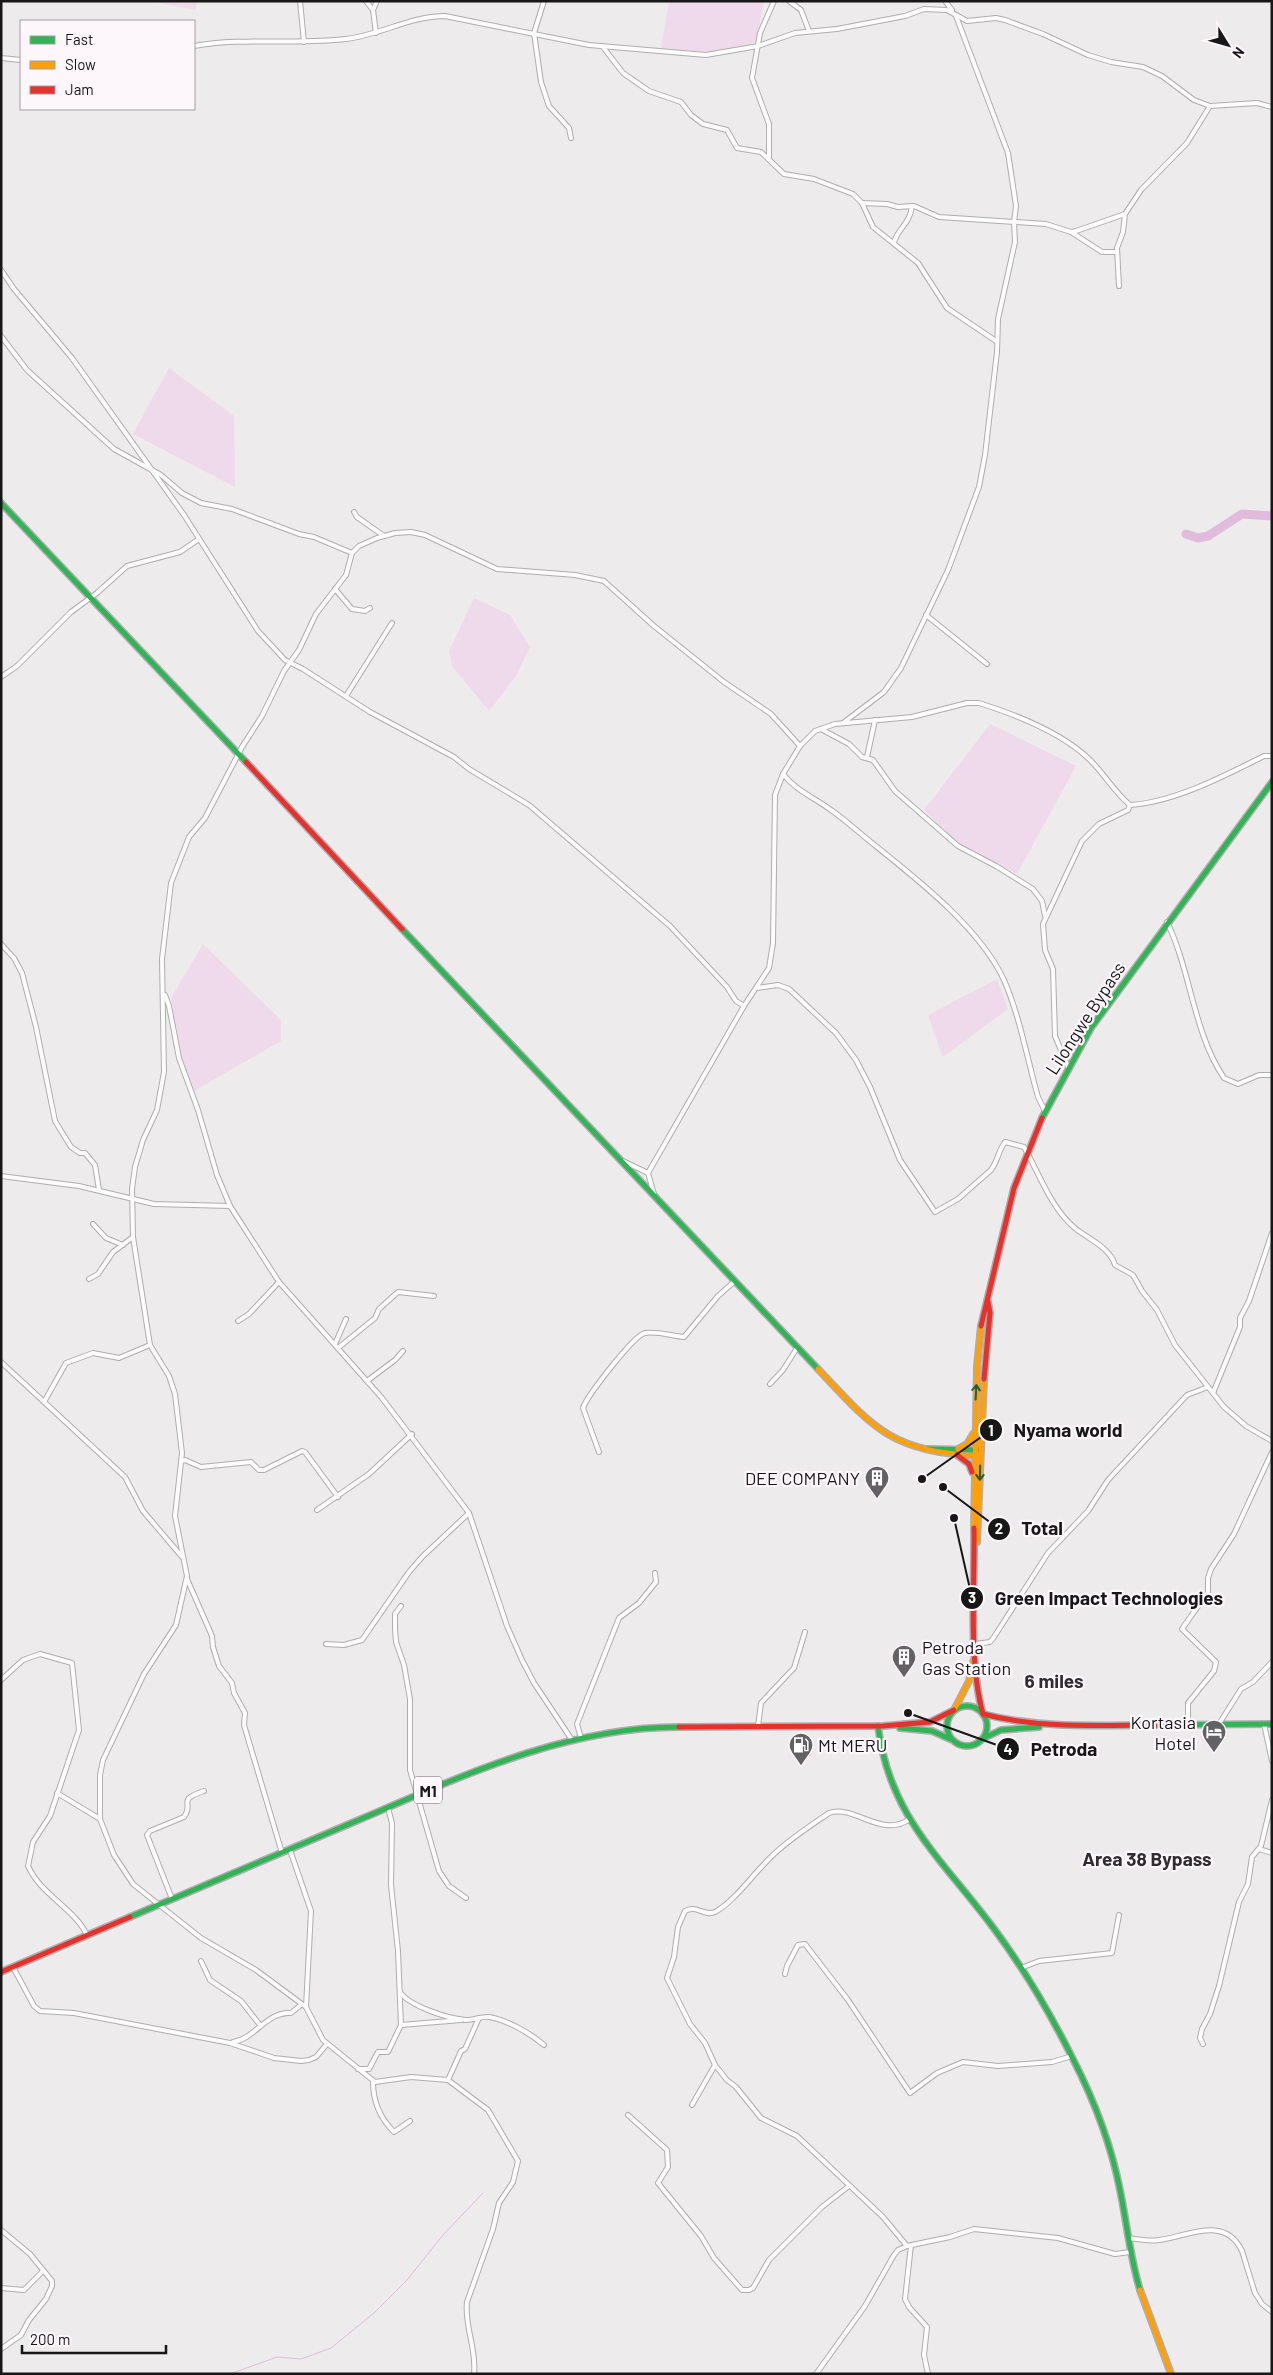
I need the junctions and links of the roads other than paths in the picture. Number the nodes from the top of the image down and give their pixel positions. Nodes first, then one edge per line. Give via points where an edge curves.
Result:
1 (300, 1) edge
2 (366, 1) edge
3 (377, 1) edge
4 (544, 1) edge
5 (774, 1) edge
6 (789, 1) edge
7 (944, 1) edge
8 (373, 10) junction
9 (955, 14) junction
10 (809, 31) junction
11 (376, 33) junction
12 (534, 33) junction
13 (304, 42) junction
14 (195, 46) edge
15 (758, 46) junction
16 (603, 47) junction
17 (1, 58) edge
18 (20, 60) edge
19 (1210, 106) junction
20 (1272, 107) edge
21 (571, 138) dead end
22 (769, 158) junction
23 (862, 203) junction
24 (912, 206) junction
25 (1125, 214) junction
26 (1014, 222) junction
27 (1071, 232) junction
28 (894, 242) junction
29 (1117, 252) junction
30 (1, 270) edge
31 (1119, 286) dead end
32 (1, 336) edge
33 (996, 341) junction
34 (153, 470) junction
35 (1, 503) edge
36 (354, 512) dead end
37 (384, 536) junction
38 (199, 540) junction
39 (352, 553) junction
40 (335, 589) junction
41 (91, 597) junction
42 (370, 608) dead end
43 (926, 615) junction
44 (392, 622) dead end
45 (290, 664) junction
46 (987, 664) dead end
47 (1, 677) edge
48 (346, 696) junction
49 (875, 720) junction
50 (844, 723) junction
51 (821, 729) junction
52 (800, 746) junction
53 (238, 754) junction
54 (1272, 756) edge
55 (867, 757) junction
56 (783, 774) junction
57 (1272, 782) edge
58 (1130, 805) junction
59 (1046, 916) junction
60 (1167, 922) junction
61 (1, 944) edge
62 (757, 988) junction
63 (164, 992) junction
64 (744, 1006) junction
65 (1068, 1067) junction
66 (1272, 1075) edge
67 (1046, 1111) junction
68 (1028, 1153) junction
69 (618, 1158) junction
70 (648, 1173) junction
71 (1, 1176) edge
72 (99, 1190) junction
73 (655, 1197) junction
74 (132, 1199) junction
75 (230, 1206) junction
76 (94, 1224) dead end
77 (1272, 1233) edge
78 (133, 1237) junction
79 (123, 1245) junction
80 (89, 1279) dead end
81 (279, 1282) junction
82 (735, 1282) junction
83 (434, 1296) dead end
84 (988, 1302) junction
85 (346, 1318) dead end
86 (238, 1321) dead end
87 (150, 1345) junction
88 (336, 1346) junction
89 (797, 1348) junction
90 (403, 1351) dead end
91 (1, 1362) edge
92 (367, 1381) junction
93 (770, 1384) dead end
94 (1208, 1387) junction
95 (1213, 1393) junction
96 (44, 1402) junction
97 (974, 1430) junction
98 (412, 1434) junction
99 (1272, 1441) edge
100 (974, 1449) junction
101 (981, 1450) junction
102 (599, 1452) dead end
103 (957, 1452) junction
104 (1272, 1452) edge
105 (974, 1456) junction
106 (981, 1456) junction
107 (181, 1461) junction
108 (974, 1486) junction
109 (338, 1497) junction
110 (317, 1510) dead end
111 (469, 1513) junction
112 (976, 1546) junction
113 (183, 1558) junction
114 (655, 1573) dead end
115 (187, 1576) junction
116 (401, 1606) dead end
117 (805, 1632) dead end
118 (326, 1644) dead end
119 (975, 1644) junction
120 (975, 1652) junction
121 (1272, 1662) edge
122 (1, 1680) edge
123 (954, 1710) junction
124 (983, 1714) junction
125 (1188, 1724) junction
126 (1219, 1724) junction
127 (1264, 1724) junction
128 (1272, 1724) edge
129 (1069, 1725) junction
130 (758, 1726) junction
131 (880, 1726) junction
132 (580, 1738) junction
133 (572, 1740) junction
134 (954, 1740) junction
135 (978, 1742) junction
136 (1272, 1761) edge
137 (204, 1791) dead end
138 (58, 1793) junction
139 (416, 1795) junction
140 (1272, 1800) edge
141 (388, 1808) junction
142 (100, 1819) junction
143 (910, 1819) junction
144 (1259, 1849) junction
145 (290, 1850) junction
146 (282, 1853) junction
147 (1272, 1854) edge
148 (466, 1898) dead end
149 (172, 1899) junction
150 (159, 1904) junction
151 (1119, 1915) dead end
152 (87, 1935) junction
153 (201, 1961) dead end
154 (13, 1967) junction
155 (1021, 1968) junction
156 (1, 1972) edge
157 (785, 1974) dead end
158 (400, 1992) junction
159 (301, 2005) junction
160 (306, 2007) junction
161 (479, 2018) junction
162 (466, 2020) junction
163 (260, 2025) junction
164 (401, 2025) junction
165 (230, 2043) junction
166 (327, 2044) junction
167 (1203, 2044) dead end
168 (544, 2045) dead end
169 (1072, 2056) junction
170 (715, 2065) junction
171 (357, 2069) junction
172 (448, 2080) junction
173 (373, 2082) junction
174 (692, 2105) dead end
175 (628, 2115) dead end
176 (410, 2121) dead end
177 (849, 2186) junction
178 (1, 2230) edge
179 (1128, 2238) junction
180 (909, 2246) junction
181 (1130, 2252) junction
182 (44, 2271) junction
183 (1, 2288) edge
184 (1272, 2312) edge
185 (1, 2349) edge
186 (474, 2374) edge
187 (816, 2374) edge
188 (928, 2374) edge
189 (1171, 2374) edge

1 - 13 street
2 - 8 street
3 - 8 street
4 - 12 street
5 - 15 street
6 - 10 street via 801,10
7 - 9 street
8 - 11 street
9 - 10 street via 930,8 837,29
9 - 19 street via 966,21 1005,20 1088,55 1143,67 1162,76 1194,100
9 - 26 street via 1008,153 1016,206
10 - 15 street
11 - 12 street via 428,17 445,16
11 - 13 street
12 - 16 street
12 - 21 street via 544,92 552,110 569,128
13 - 14 street via 223,42
15 - 16 street via 706,55
15 - 22 street via 752,78 768,124
16 - 22 street via 622,73 649,91 684,104 691,115 703,124 727,130 737,148 757,151
17 - 18 street
19 - 20 street via 1258,103
19 - 25 street via 1188,143 1142,190
22 - 23 street via 784,174 851,192
23 - 24 street
23 - 28 street via 874,227
24 - 26 street via 939,217
24 - 28 street via 909,220
25 - 27 street
25 - 29 street
26 - 27 street via 1046,224
26 - 33 street via 1016,242
27 - 29 street via 1102,252
28 - 33 street via 918,263 948,308
29 - 31 street
30 - 34 street via 72,358
32 - 34 street via 27,370 114,449
33 - 43 street via 982,477 948,570
34 - 38 street
34 - 39 street via 191,499 232,509
35 - 41 main road
36 - 37 street
37 - 39 street via 359,546
37 - 52 street via 395,532 419,533 494,568 575,575 604,581 724,682 771,714
38 - 41 street via 180,552 127,566
38 - 45 street via 258,631
39 - 40 street via 346,575
40 - 42 street via 352,609 365,611
40 - 45 street via 316,614
41 - 47 street
41 - 53 main road
43 - 46 street
43 - 50 street via 892,682 875,700
44 - 48 street
45 - 48 street
45 - 53 street
48 - 64 street via 454,757 529,805 670,926
49 - 50 street
49 - 55 street
49 - 58 street via 927,714 966,703 990,707 1069,742 1088,758
50 - 51 street
51 - 52 street
51 - 55 street via 849,744 862,757
52 - 56 street
53 - 63 street via 205,818 185,846 174,873 163,949
53 - 69 main road
54 - 58 street via 1264,756 1206,784 1144,804
55 - 59 street via 879,766 895,791 958,846 1033,889 1042,901
56 - 62 street via 775,795 774,811 772,957
56 - 67 street via 792,785 831,810 900,865 981,942 1009,992 1038,1097
57 - 60 main road, Lilongwe Bypass
58 - 59 street via 1128,810 1098,824 1082,841
59 - 65 street via 1043,934 1053,969 1055,1036
60 - 65 main road, Lilongwe Bypass via 1091,1028
60 - 66 street via 1178,944 1190,992 1220,1072 1226,1080 1238,1084 1259,1075
61 - 72 street via 22,973 55,1121 71,1147 85,1153 95,1165
62 - 64 street
62 - 68 street via 778,985 789,989 836,1033 870,1086 900,1160 935,1212 958,1199 986,1176 1005,1142 1024,1146
63 - 74 street via 164,1072 157,1110 135,1167
63 - 75 street via 179,1058
64 - 70 street
65 - 67 main road, Lilongwe Bypass
67 - 68 main road, Lilongwe Bypass
68 - 84 main road, Lilongwe Bypass via 1004,1226
68 - 94 street via 1064,1216 1110,1255 1115,1265 1133,1275 1160,1315 1174,1345
69 - 70 street
69 - 73 main road
70 - 73 street
71 - 72 street
72 - 74 street
73 - 82 main road
74 - 75 street via 154,1204
74 - 78 street
75 - 81 street
76 - 79 street via 106,1238
77 - 95 street
78 - 79 street
78 - 87 street
79 - 80 street via 98,1274
81 - 86 street via 249,1314
81 - 88 street
82 - 89 main road
82 - 102 street via 718,1296 684,1337 646,1333 620,1357 583,1408
83 - 88 street via 398,1292 379,1309 375,1318
97 -> 84 main road, Lilongwe Bypass via 979,1340
84 - 101 main road, Lilongwe Bypass via 990,1313
85 - 88 street
87 - 96 street via 119,1358 93,1353 66,1363
87 - 107 street via 173,1388
88 - 92 street
89 - 93 street
89 - 103 main road via 874,1427 922,1449
90 - 92 street
91 - 96 street
92 - 98 street
94 - 95 street
94 - 119 street via 1187,1395 1108,1480 1088,1511 1048,1553 990,1642
95 - 99 street via 1232,1415
96 - 113 street via 125,1476 143,1511
97 - 100 main road, Lilongwe Bypass
97 - 103 main road via 970,1440
98 - 109 street via 369,1474
98 - 111 street
100 - 101 main road
100 - 103 main road
100 - 105 main road, Lilongwe Bypass
101 - 106 main road, Lilongwe Bypass
103 - 105 main road
103 - 108 main road via 969,1464
104 - 125 street via 1234,1534 1211,1568 1208,1592 1182,1629 1216,1662 1214,1671 1188,1703
105 - 106 main road
105 - 108 main road, Lilongwe Bypass
106 -> 112 main road, Lilongwe Bypass
107 - 109 street via 202,1467 251,1462 259,1470 264,1470 302,1451
107 - 113 street via 175,1516
108 - 112 main road, Lilongwe Bypass
109 - 110 street
111 - 118 street via 409,1572 362,1640 344,1645
111 - 133 street via 507,1626 522,1660
112 - 119 main road, Lilongwe Bypass
113 - 115 street
114 - 132 street via 656,1582 639,1603 619,1618 577,1724
115 - 142 street via 176,1625 144,1674 103,1760
115 - 146 street via 212,1636 219,1666 232,1683 245,1713 244,1725
116 - 139 street via 396,1614 395,1628 410,1699 410,1770
117 - 130 street via 794,1668 761,1703
119 - 120 main road, Lilongwe Bypass
120 - 123 main road, Lilongwe Bypass via 969,1682
120 - 124 main road, Lilongwe Bypass via 978,1696
121 - 126 street via 1253,1682 1240,1689
122 - 138 street via 23,1660 40,1654 72,1663 79,1730
123 - 124 main road, M1 via 968,1706
123 - 131 main road, M1 via 930,1722
123 - 134 main road via 947,1725
124 - 129 main road, M1 via 1009,1721
124 - 135 main road via 986,1729
125 - 126 main road, M1
125 - 129 main road, M1
126 - 127 main road, M1
127 - 128 main road, M1
127 - 136 street
129 - 135 main road, M1 via 1002,1730
130 - 131 main road, M1
130 - 132 main road, M1 via 648,1728
131 - 134 main road, M1 via 932,1731
131 - 143 main road via 878,1744
132 - 133 main road, M1
133 - 139 main road, M1 via 502,1760
134 - 135 main road, M1 via 966,1745
137 - 149 street via 186,1800 187,1813 184,1817 150,1830 147,1835
138 - 142 street
138 - 152 street via 46,1825 33,1842 28,1866 54,1899 82,1924
139 - 141 main road, M1
139 - 148 street via 443,1880
140 - 144 street
141 - 145 main road, M1
141 - 158 street via 392,1823 391,1885
142 - 150 street via 125,1873
143 - 155 main road
143 - 170 street via 900,1825 891,1825 872,1823 843,1812 829,1813 772,1856 716,1911 708,1913 694,1908 683,1913 667,1978 690,2024 708,2047
144 - 147 street
144 - 167 street via 1252,1857 1248,1884 1239,1902 1219,1986 1202,2029 1200,2038
145 - 146 main road, M1
145 - 160 street via 311,1911
146 - 149 main road, M1
149 - 150 main road, M1
150 - 152 main road, M1
150 - 159 street via 201,1938 256,1970
151 - 155 street via 1112,1953 1039,1961
152 - 154 main road, M1
153 - 163 street via 210,1980 241,2001
154 - 156 main road, M1
154 - 165 street via 40,2011 74,2013
155 - 169 main road
157 - 169 street via 798,1945 805,1944 848,2000 910,2093 937,2073 963,2062 998,2066 1052,2062
158 - 162 street via 408,2002
158 - 164 street
159 - 160 street
159 - 163 street via 291,2013 279,2014
160 - 166 street
161 - 162 street
161 - 168 street via 490,2017
161 - 172 street
162 - 164 street
163 - 165 street via 245,2039
164 - 171 street via 388,2052 378,2052 369,2069
165 - 166 street via 274,2058 301,2061 316,2057
166 - 171 street
169 - 179 main road via 1094,2104 1114,2165
170 - 174 street
170 - 177 street via 761,2118 797,2136
171 - 173 street
172 - 173 street via 410,2078
172 - 186 street via 488,2110 518,2162 513,2182 499,2203 493,2229 466,2302
173 - 176 street via 376,2104 388,2126 394,2132
175 - 177 street via 667,2150 668,2167 658,2183 742,2290 753,2288 769,2260 822,2207
177 - 180 street
178 - 182 street via 30,2254
179 - 181 main road
179 - 184 street via 1156,2241 1198,2230 1231,2238 1239,2244 1258,2299
180 - 181 street via 979,2229 1058,2238 1114,2254
180 - 187 street via 894,2255 865,2306
180 - 188 street via 910,2270 905,2299 927,2327 924,2355
181 - 189 main road
182 - 183 street via 24,2290
182 - 185 street via 52,2281 46,2299 21,2335

